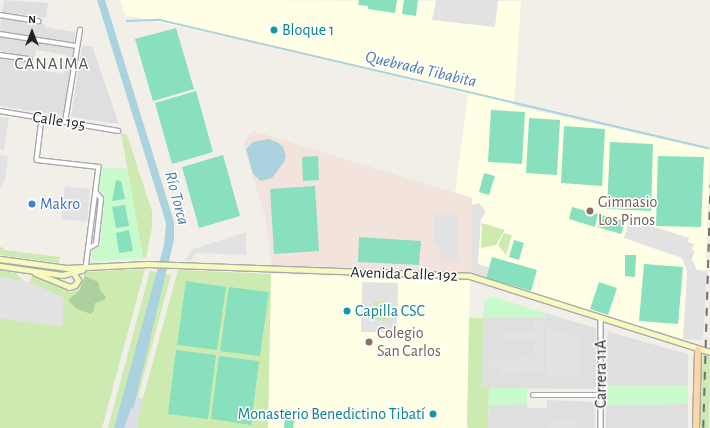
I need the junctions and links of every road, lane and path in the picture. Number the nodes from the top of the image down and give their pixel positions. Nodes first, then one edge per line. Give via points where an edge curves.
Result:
1 (0, 15) edge
2 (39, 21) dead end
3 (80, 30) dead end
4 (0, 34) edge
5 (77, 46) junction
6 (0, 55) edge
7 (30, 59) dead end
8 (0, 111) edge
9 (42, 119) junction
10 (65, 122) junction
11 (118, 131) dead end
12 (96, 193) junction
13 (89, 248) junction
14 (0, 259) edge
15 (0, 266) edge
16 (66, 268) junction
17 (86, 268) junction
18 (29, 271) junction
19 (74, 273) junction
20 (601, 319) junction
21 (698, 349) junction
22 (710, 352) edge
23 (533, 395) dead end
24 (601, 395) junction
25 (601, 428) edge
26 (696, 428) edge

1 - 2 street
3 - 5 street
4 - 5 street
5 - 10 street
6 - 7 street
8 - 9 street, Calle 195
9 - 10 street, Calle 195
9 - 12 street via 37,160 99,167
10 - 11 street, Calle 195
12 - 13 street
12 - 13 street via 101,199 96,244
13 - 17 street
14 - 16 main road, Avenida Calle 192
15 - 18 main road, Avenida Calle 192
16 - 17 main road, Avenida Calle 192
16 - 19 main road
17 - 19 main road, Avenida Calle 192
17 - 20 main road, Avenida Calle 192 via 156,264 470,276
18 - 19 main road, Avenida Calle 192 via 62,275
18 - 19 main road via 69,287 77,283
20 - 21 main road, Avenida Calle 192
20 - 24 street, Carrera 11A
21 - 22 main road, Avenida Calle 192
21 - 26 main road
23 - 24 street
24 - 25 street, Carrera 11A

